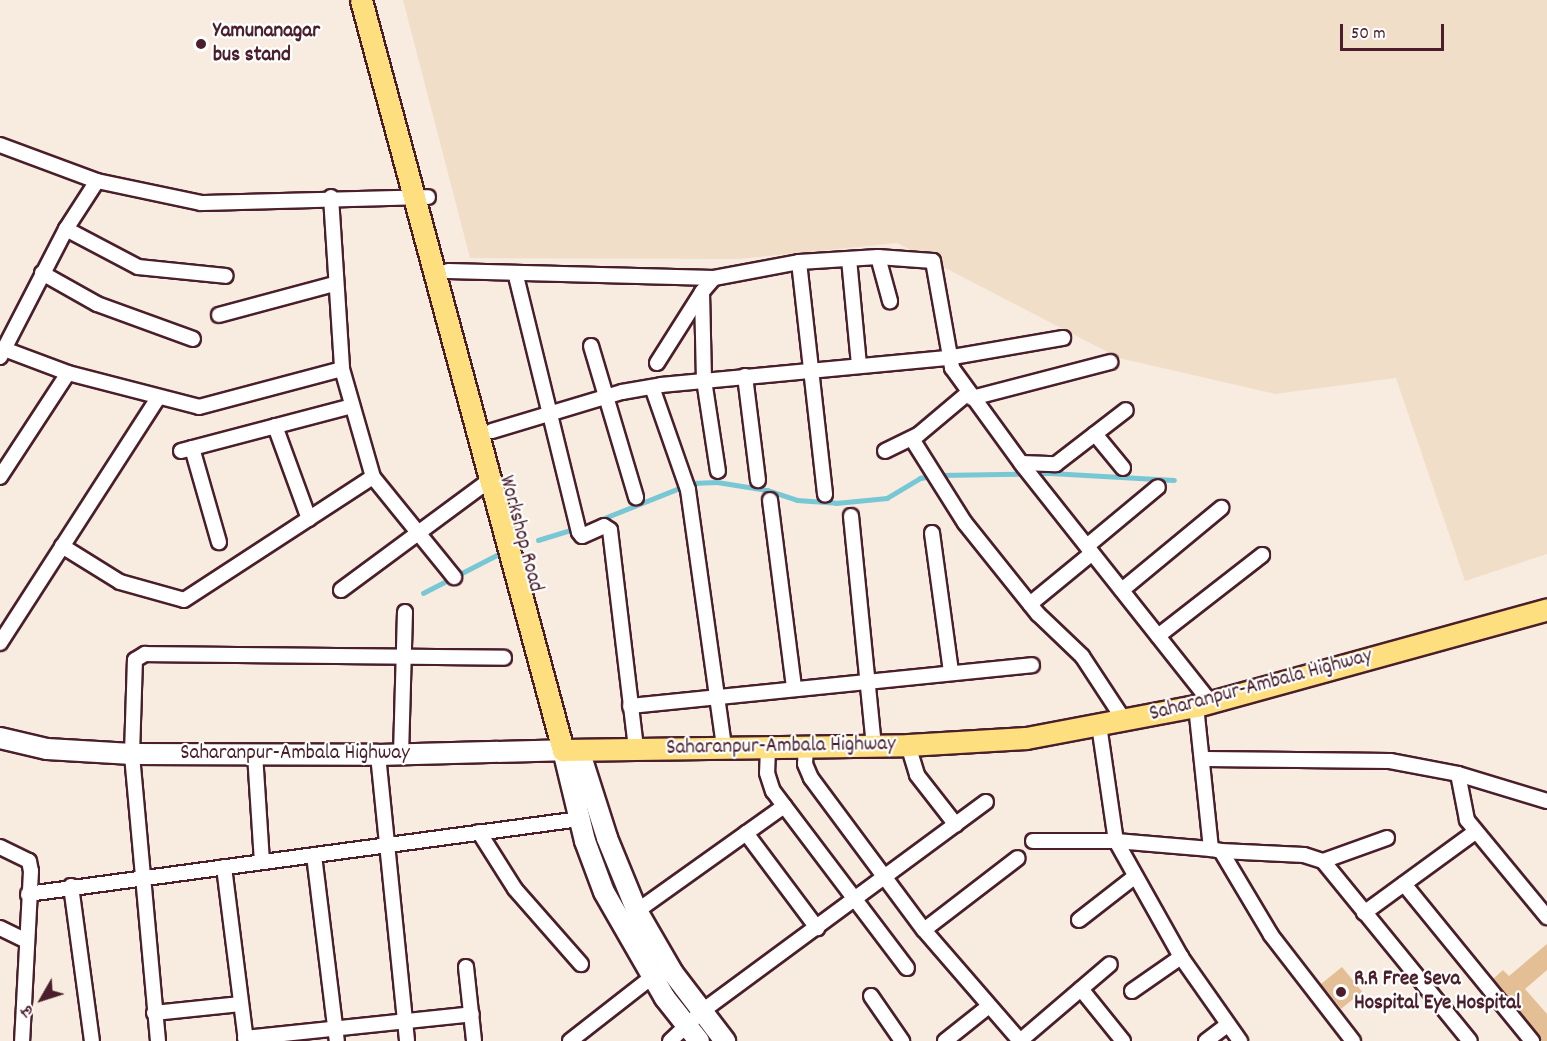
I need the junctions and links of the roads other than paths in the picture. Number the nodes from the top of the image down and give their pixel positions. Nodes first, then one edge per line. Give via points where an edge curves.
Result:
1 (361, 0) edge
2 (375, 0) edge
3 (0, 145) edge
4 (97, 182) junction
5 (331, 197) junction
6 (421, 197) junction
7 (66, 229) junction
8 (878, 257) junction
9 (849, 259) junction
10 (799, 262) junction
11 (448, 271) junction
12 (42, 273) junction
13 (226, 276) dead end
14 (516, 276) junction
15 (714, 278) junction
16 (334, 284) junction
17 (702, 292) junction
18 (890, 301) dead end
19 (219, 315) dead end
20 (1063, 338) dead end
21 (193, 339) dead end
22 (591, 346) dead end
23 (2, 353) edge
24 (947, 358) junction
25 (1110, 362) dead end
26 (657, 363) dead end
27 (859, 364) junction
28 (342, 369) junction
29 (809, 369) junction
30 (68, 373) junction
31 (745, 376) junction
32 (704, 380) junction
33 (652, 387) junction
34 (970, 395) junction
35 (606, 397) junction
36 (158, 398) junction
37 (352, 406) junction
38 (1126, 410) dead end
39 (551, 413) junction
40 (275, 426) junction
41 (492, 431) junction
42 (1095, 434) junction
43 (912, 439) junction
44 (885, 451) dead end
45 (1022, 465) junction
46 (1123, 468) dead end
47 (718, 471) dead end
48 (0, 477) edge
49 (373, 477) junction
50 (491, 479) junction
51 (758, 480) dead end
52 (1158, 487) dead end
53 (825, 495) dead end
54 (636, 497) dead end
55 (770, 500) dead end
56 (1221, 508) dead end
57 (850, 516) dead end
58 (309, 519) junction
59 (417, 533) junction
60 (932, 533) dead end
61 (219, 542) dead end
62 (62, 546) junction
63 (1090, 550) junction
64 (1262, 555) dead end
65 (454, 577) dead end
66 (341, 590) dead end
67 (1122, 590) junction
68 (1030, 604) junction
69 (1547, 609) edge
70 (405, 612) dead end
71 (1158, 636) junction
72 (0, 643) edge
73 (401, 657) junction
74 (504, 658) dead end
75 (1032, 664) dead end
76 (951, 671) junction
77 (869, 681) junction
78 (794, 688) junction
79 (717, 697) junction
80 (1203, 704) junction
81 (630, 706) junction
82 (1124, 720) junction
83 (1099, 725) junction
84 (1, 741) edge
85 (874, 745) junction
86 (908, 745) junction
87 (806, 746) junction
88 (724, 747) junction
89 (768, 747) junction
90 (636, 749) junction
91 (571, 750) junction
92 (132, 754) junction
93 (255, 754) junction
94 (378, 755) junction
95 (401, 755) junction
96 (1205, 759) junction
97 (1458, 774) junction
98 (1546, 798) edge
99 (986, 802) dead end
100 (784, 806) junction
101 (580, 819) junction
102 (956, 825) junction
103 (479, 832) junction
104 (1475, 832) junction
105 (746, 833) junction
106 (1387, 838) dead end
107 (1033, 841) dead end
108 (1116, 841) junction
109 (386, 845) junction
110 (0, 847) edge
111 (1216, 850) junction
112 (314, 855) junction
113 (1018, 858) dead end
114 (1323, 861) junction
115 (262, 862) junction
116 (224, 867) junction
117 (141, 877) junction
118 (884, 877) junction
119 (1133, 878) junction
120 (1404, 884) junction
121 (71, 886) junction
122 (28, 894) junction
123 (856, 900) junction
124 (637, 911) junction
125 (1364, 913) junction
126 (1547, 917) edge
127 (1079, 920) dead end
128 (0, 928) edge
129 (817, 928) junction
130 (924, 930) junction
131 (25, 940) junction
132 (1181, 957) junction
133 (581, 964) dead end
134 (1110, 964) dead end
135 (466, 967) dead end
136 (907, 968) dead end
137 (652, 977) junction
138 (1081, 989) junction
139 (1132, 991) dead end
140 (871, 996) dead end
141 (241, 1004) junction
142 (989, 1006) junction
143 (701, 1012) junction
144 (154, 1013) junction
145 (472, 1014) junction
146 (405, 1021) junction
147 (1227, 1024) junction
148 (693, 1034) edge
149 (336, 1035) edge
150 (245, 1039) edge
151 (22, 1041) edge
152 (92, 1041) edge
153 (158, 1041) edge
154 (407, 1041) edge
155 (474, 1041) edge
156 (570, 1041) edge
157 (670, 1041) edge
158 (725, 1041) edge
159 (902, 1041) edge
160 (945, 1041) edge
161 (1020, 1041) edge
162 (1123, 1041) edge
163 (1206, 1041) edge
164 (1240, 1041) edge
165 (1353, 1041) edge
166 (1470, 1041) edge
167 (1532, 1041) edge

1 - 6 main road, Workshop Road
2 - 6 main road, Workshop Road
3 - 4 street
4 - 5 street via 201,203
4 - 7 street
5 - 6 street
5 - 16 street
6 - 11 main road, Workshop Road
6 - 50 main road, Workshop Road
7 - 12 street
7 - 13 street via 138,267
8 - 9 street
8 - 18 street
8 - 24 street via 933,261
9 - 10 street
9 - 27 street
10 - 15 street
10 - 29 street
11 - 14 street
11 - 41 main road, Workshop Road
12 - 21 street via 97,304
12 - 23 street
14 - 15 street
14 - 39 street
15 - 17 street
16 - 19 street
16 - 28 street
17 - 26 street
17 - 32 street
20 - 24 street
22 - 35 street
23 - 30 street
24 - 27 street
24 - 34 street
25 - 34 street
27 - 29 street
28 - 36 street via 199,407
28 - 37 street
29 - 31 street
29 - 53 street
30 - 36 street
30 - 48 street
31 - 32 street
31 - 51 street
32 - 33 street
32 - 47 street
33 - 35 street
33 - 79 street via 687,485
34 - 43 street
34 - 45 street
35 - 39 street
35 - 54 street
36 - 62 street
37 - 40 street
37 - 49 street
38 - 42 street
39 - 41 street
39 - 81 street via 578,528 582,536 604,526 609,530
40 - 58 street
40 - 61 street via 186,450
41 - 91 main road, Workshop Road
42 - 45 street via 1056,464
42 - 46 street
43 - 44 street
43 - 68 street via 965,523
45 - 63 street
49 - 58 street
49 - 59 street
50 - 59 street
50 - 91 main road, Workshop Road
52 - 63 street
55 - 78 street
56 - 67 street
57 - 77 street
58 - 62 street via 184,600 120,582
59 - 65 street
59 - 66 street
60 - 76 street
62 - 72 street
63 - 67 street
63 - 68 street
64 - 71 street
67 - 71 street
68 - 82 street via 1082,656
69 - 80 main road, Saharanpur-Ambala Highway
70 - 73 street
71 - 80 street
73 - 74 street
73 - 92 street via 139,655 132,664
73 - 95 street
75 - 76 street
76 - 77 street
77 - 78 street
77 - 85 street
78 - 79 street
79 - 81 street
79 - 88 street
80 - 82 main road, Saharanpur-Ambala Highway
80 - 96 street
81 - 90 street
82 - 83 main road, Saharanpur-Ambala Highway
83 - 86 main road, Saharanpur-Ambala Highway via 1026,738
83 - 108 street
84 - 92 main road, Saharanpur-Ambala Highway via 46,749
85 - 86 main road, Saharanpur-Ambala Highway
85 - 87 main road, Saharanpur-Ambala Highway
86 - 102 street via 920,780
87 - 89 main road, Saharanpur-Ambala Highway
87 - 118 street via 805,764 811,778
88 - 89 main road, Saharanpur-Ambala Highway
88 - 90 main road, Saharanpur-Ambala Highway
89 - 100 street via 768,782
90 - 91 main road, Saharanpur-Ambala Highway
91 - 95 main road, Saharanpur-Ambala Highway
91 - 101 main road, Workshop Road
91 - 124 main road, Workshop Road
92 - 93 main road, Saharanpur-Ambala Highway
92 - 117 street
93 - 94 main road, Saharanpur-Ambala Highway
93 - 115 street
94 - 95 main road, Saharanpur-Ambala Highway
94 - 109 street
96 - 97 street via 1360,758
96 - 111 street
97 - 98 street
97 - 104 street via 1461,808
99 - 102 street
100 - 105 street
100 - 123 street
101 - 103 street
101 - 137 main road, Workshop Road via 604,892
102 - 118 street
103 - 109 street
103 - 133 street via 515,889
104 - 120 street
104 - 126 street
105 - 124 street
105 - 129 street
106 - 114 street
107 - 108 street
108 - 111 street
108 - 119 street
109 - 112 street
109 - 146 street
110 - 122 street via 29,861
111 - 114 street via 1304,855
111 - 165 street via 1271,935
112 - 115 street
112 - 149 street
113 - 130 street
114 - 125 street
115 - 116 street
116 - 117 street
116 - 141 street
117 - 121 street
117 - 144 street
118 - 123 street
118 - 130 street
119 - 127 street
119 - 132 street
120 - 125 street
120 - 167 street
121 - 122 street
121 - 152 street
122 - 131 street
123 - 129 street
123 - 136 street
124 - 143 main road, Workshop Road
125 - 166 street
128 - 131 street
129 - 143 street
130 - 142 street
131 - 151 street
132 - 139 street
132 - 147 street
134 - 138 street
135 - 145 street
137 - 148 main road, Workshop Road
137 - 156 street
138 - 161 street
138 - 162 street
140 - 159 street
141 - 144 street
141 - 150 street
142 - 160 street
142 - 161 street
143 - 148 street
143 - 158 main road, Workshop Road
144 - 153 street
145 - 146 street
145 - 155 street
146 - 149 street
146 - 154 street
147 - 163 street
147 - 164 street
148 - 157 street
149 - 150 street

